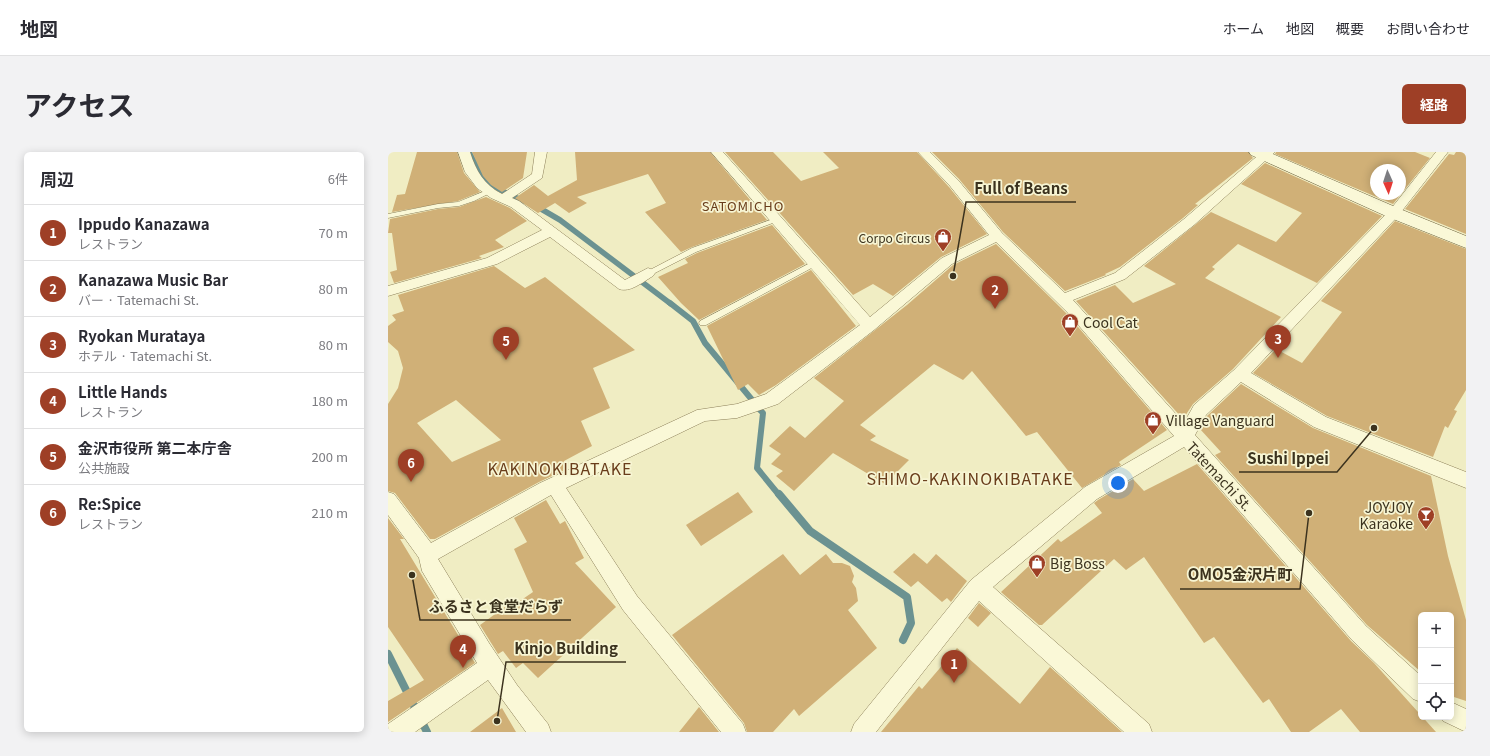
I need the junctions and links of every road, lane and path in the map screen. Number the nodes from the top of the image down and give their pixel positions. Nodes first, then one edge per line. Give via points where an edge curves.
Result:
1 (464, 152) edge
2 (540, 152) edge
3 (717, 152) edge
4 (924, 152) edge
5 (1442, 152) edge
6 (1263, 153) edge
7 (490, 191) junction
8 (503, 199) junction
9 (1394, 213) junction
10 (388, 216) edge
11 (776, 220) junction
12 (551, 231) junction
13 (997, 236) junction
14 (1466, 242) edge
15 (815, 264) junction
16 (648, 273) joint
17 (388, 291) edge
18 (1062, 299) junction
19 (703, 323) dead end
20 (869, 326) junction
21 (1240, 374) junction
22 (1185, 438) junction
23 (1466, 480) edge
24 (554, 485) junction
25 (388, 500) edge
26 (428, 555) junction
27 (978, 587) junction
28 (492, 665) junction
29 (1418, 688) edge
30 (1454, 715) edge
31 (1466, 721) edge
32 (396, 732) edge
33 (540, 732) edge
34 (735, 732) edge
35 (862, 732) edge
36 (1142, 732) edge

1 - 7 street via 470,172 477,183
2 - 8 street via 538,175
3 - 11 street
4 - 13 street, Tatemachi St. via 954,183
5 - 9 street
6 - 9 street
6 - 18 street via 1189,222 1120,276
7 - 8 street
7 - 10 lane via 469,202
8 - 12 street via 515,204
9 - 14 street
9 - 21 street
11 - 15 street
11 - 16 lane via 694,250
12 - 16 street via 624,286
12 - 17 street via 492,261
13 - 18 street, Tatemachi St.
13 - 20 street via 947,261
15 - 19 lane
15 - 20 street
18 - 22 street, Tatemachi St.
20 - 24 street via 772,399 737,411 703,415
21 - 22 street via 1200,410
21 - 23 street via 1320,422
22 - 27 street via 1091,493
22 - 29 street, Tatemachi St. via 1359,633
24 - 26 street
24 - 34 street via 630,603
25 - 26 street
26 - 28 street via 429,565
27 - 35 street
27 - 36 street
28 - 32 street
28 - 33 street
30 - 31 street

